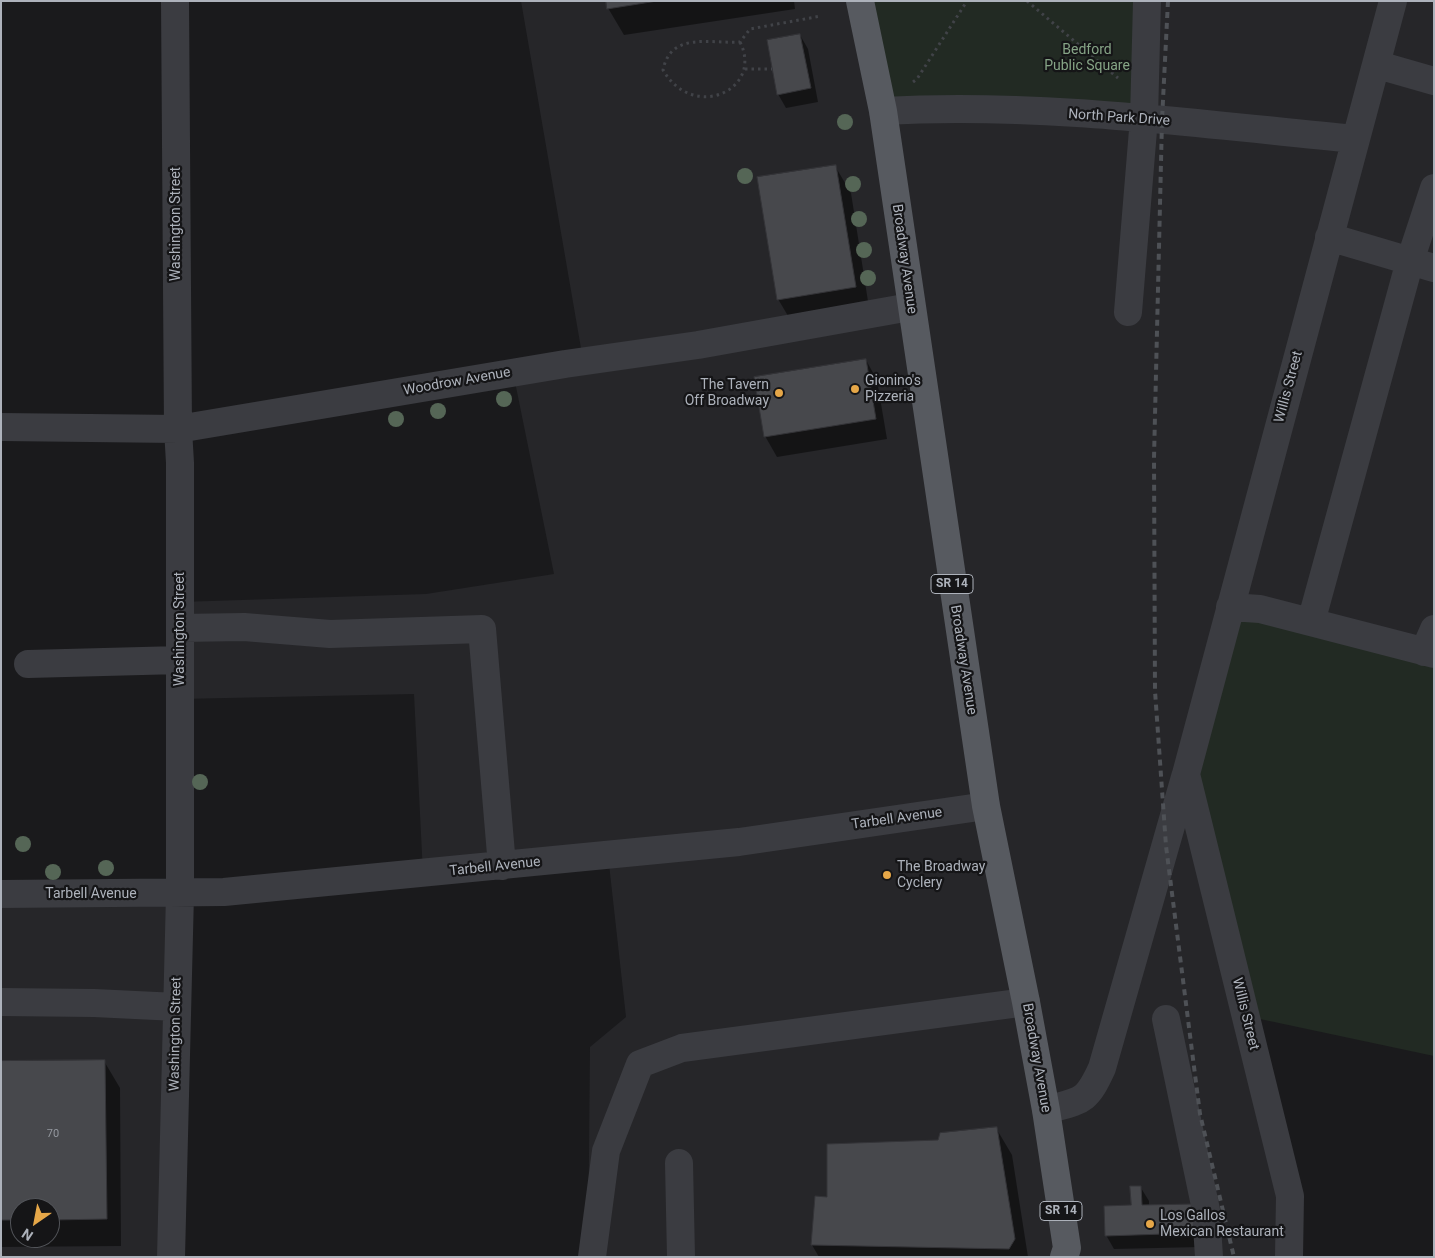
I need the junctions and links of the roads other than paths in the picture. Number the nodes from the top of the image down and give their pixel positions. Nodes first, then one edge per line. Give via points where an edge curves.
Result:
1 (175, 1) edge
2 (860, 1) edge
3 (1147, 1) edge
4 (1393, 1) edge
5 (1378, 65) junction
6 (1434, 81) edge
7 (883, 111) junction
8 (1144, 118) junction
9 (1356, 139) junction
10 (1434, 188) edge
11 (1329, 237) junction
12 (1422, 265) edge
13 (910, 307) junction
14 (1128, 312) dead end
15 (1, 427) edge
16 (178, 429) junction
17 (1230, 607) junction
18 (1311, 622) junction
19 (180, 628) junction
20 (1431, 645) edge
21 (180, 660) junction
22 (28, 664) dead end
23 (1186, 774) junction
24 (986, 806) junction
25 (502, 866) junction
26 (1, 894) edge
27 (180, 894) junction
28 (1, 1002) edge
29 (1026, 1002) junction
30 (177, 1007) junction
31 (1166, 1019) dead end
32 (1046, 1110) junction
33 (679, 1164) dead end
34 (171, 1257) edge
35 (592, 1257) edge
36 (681, 1257) edge
37 (1064, 1257) edge
38 (1209, 1257) edge
39 (1289, 1257) edge

1 - 16 street, Washington Street
2 - 7 main road, Broadway Avenue / SR 14
3 - 8 street
4 - 5 street, Willis Street
5 - 6 street
5 - 9 street, Willis Street
7 - 8 street, North Park Drive via 944,108
7 - 13 main road, Broadway Avenue / SR 14
8 - 9 street, North Park Drive
8 - 14 street
9 - 11 street, Willis Street
10 - 12 street
11 - 12 street
11 - 17 street, Willis Street
12 - 18 street
13 - 16 street, Woodrow Avenue via 698,345
13 - 24 main road, Broadway Avenue / SR 14
15 - 16 street, Woodrow Avenue
16 - 19 street, Washington Street
17 - 18 street via 1260,609
17 - 23 street, Willis Street
18 - 20 street
19 - 21 street, Washington Street
19 - 25 street via 244,627 330,634 482,629
21 - 22 street
21 - 27 street, Washington Street
23 - 32 street, Willis Street via 1102,1068 1083,1099
23 - 39 street, Willis Street via 1290,1196
24 - 25 street, Tarbell Avenue via 739,842
24 - 29 main road, Broadway Avenue / SR 14
25 - 27 street, Tarbell Avenue
26 - 27 street, Tarbell Avenue
27 - 30 street, Washington Street
28 - 30 street
29 - 32 main road, Broadway Avenue / SR 14
29 - 35 street via 682,1048 640,1064 606,1151
30 - 34 street, Washington Street
31 - 38 street via 1206,1210
32 - 37 main road, Broadway Avenue / SR 14 via 1067,1248
33 - 36 street

